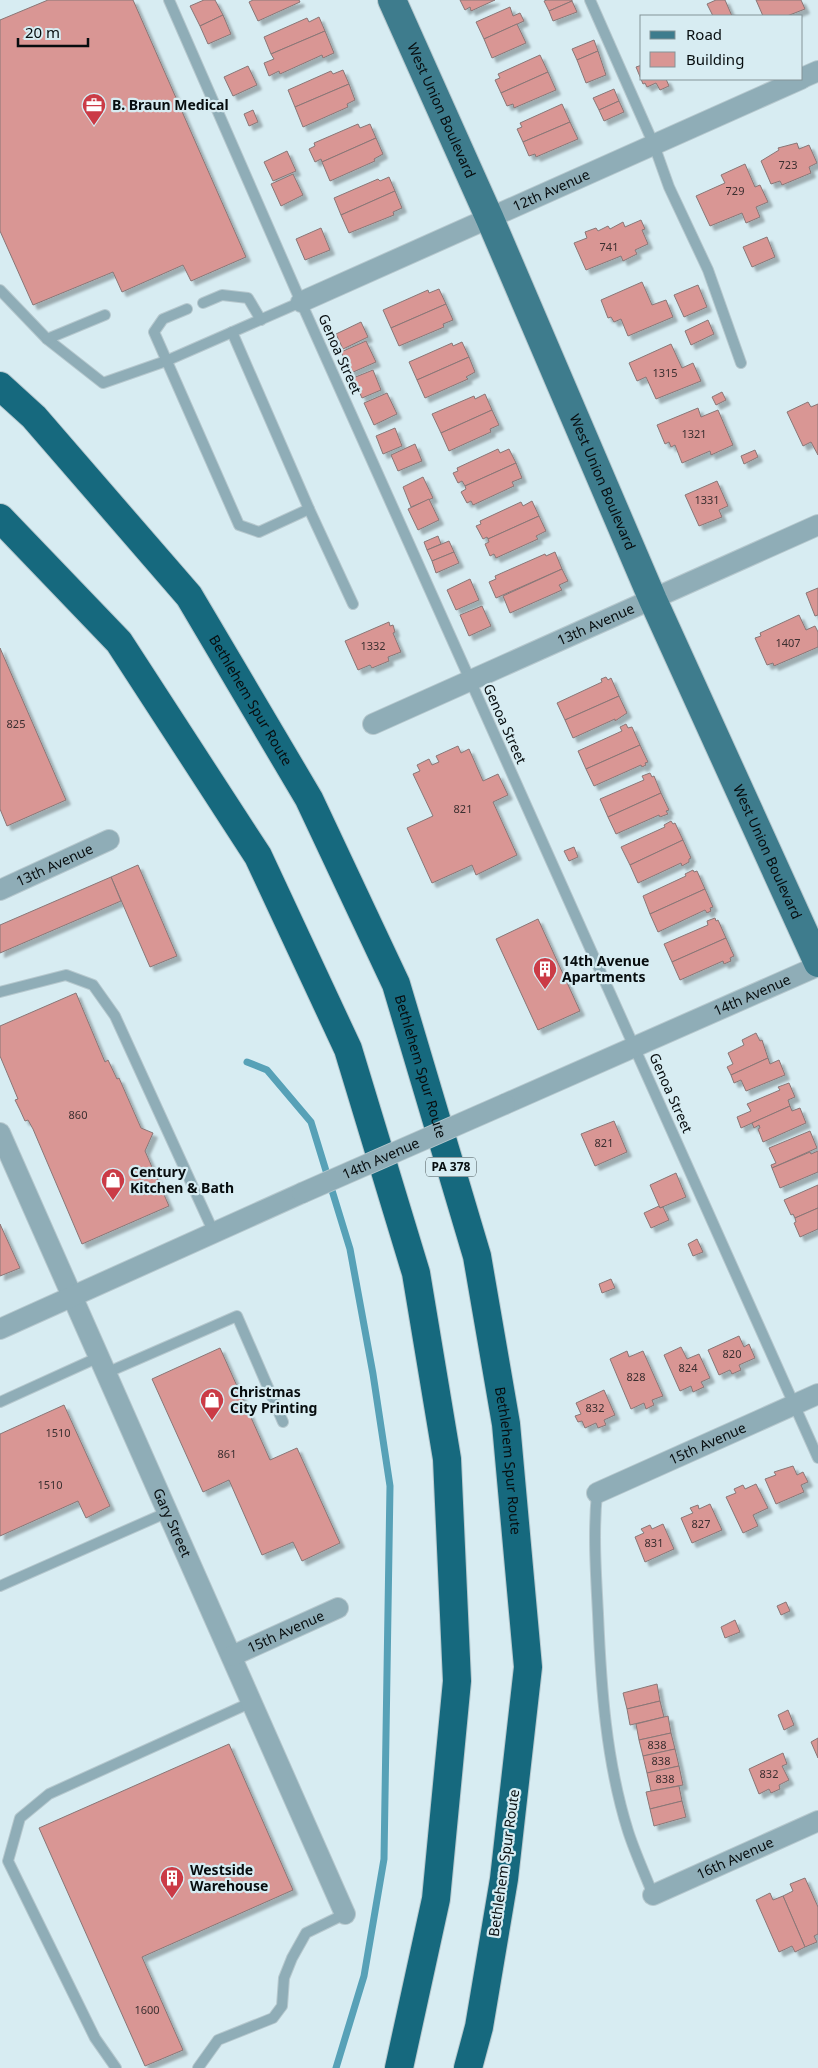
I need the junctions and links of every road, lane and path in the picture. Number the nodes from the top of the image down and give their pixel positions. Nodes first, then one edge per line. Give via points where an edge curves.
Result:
1 (169, 0) edge
2 (392, 0) edge
3 (590, 0) edge
4 (818, 71) edge
5 (803, 77) edge
6 (797, 80) edge
7 (654, 145) junction
8 (490, 218) junction
9 (0, 290) edge
10 (301, 302) junction
11 (203, 303) dead end
12 (187, 309) dead end
13 (105, 315) dead end
14 (260, 320) junction
15 (232, 332) junction
16 (47, 339) junction
17 (166, 361) junction
18 (742, 363) dead end
19 (0, 386) edge
20 (309, 509) junction
21 (0, 518) edge
22 (818, 525) edge
23 (653, 600) junction
24 (353, 604) dead end
25 (471, 680) junction
26 (373, 724) dead end
27 (109, 840) dead end
28 (0, 890) edge
29 (818, 965) edge
30 (0, 992) edge
31 (636, 1046) junction
32 (0, 1133) edge
33 (214, 1233) junction
34 (72, 1296) junction
35 (0, 1329) edge
36 (103, 1365) junction
37 (818, 1394) edge
38 (0, 1402) edge
39 (794, 1404) junction
40 (284, 1422) dead end
41 (818, 1458) edge
42 (597, 1493) joint
43 (168, 1512) junction
44 (0, 1586) edge
45 (338, 1608) dead end
46 (232, 1656) junction
47 (252, 1702) junction
48 (818, 1821) edge
49 (653, 1895) joint
50 (345, 1914) joint
51 (116, 2068) edge
52 (198, 2068) edge
53 (399, 2068) edge
54 (468, 2068) edge

1 - 10 lane, Genoa Street
2 - 8 main road, West Union Boulevard
3 - 7 lane
4 - 5 street, 12th Avenue
6 - 7 street, 12th Avenue
7 - 8 street, 12th Avenue
7 - 18 lane via 669,187 708,270
8 - 10 street, 12th Avenue
8 - 23 main road, West Union Boulevard
9 - 16 lane
10 - 14 lane
10 - 25 lane, Genoa Street
11 - 14 lane via 222,295 248,298
12 - 17 lane via 163,319 154,332
13 - 16 lane
14 - 15 lane
15 - 17 lane
15 - 20 lane
16 - 17 lane via 103,383
17 - 20 lane via 239,525 259,532
19 - 54 highway, Bethlehem Spur Route / PA 378 via 34,417 189,596 309,799 396,984 477,1256 506,1424 528,1667 504,1879 479,2027
20 - 24 lane
21 - 53 highway via 119,642 258,856 348,1049 416,1273 448,1459 456,1681 436,1899
22 - 23 street, 13th Avenue
23 - 25 street, 13th Avenue
23 - 29 main road, West Union Boulevard
25 - 26 street, 13th Avenue
25 - 31 lane, Genoa Street
27 - 28 street, 13th Avenue
29 - 31 street, 14th Avenue
30 - 33 lane via 66,975 93,985 115,1016
31 - 33 street, 14th Avenue, bridge
31 - 39 lane, Genoa Street
32 - 34 street, Gary Street
33 - 34 street, 14th Avenue
34 - 35 street, 14th Avenue
34 - 36 street, Gary Street
36 - 38 lane
36 - 40 lane via 237,1316
36 - 43 street, Gary Street
37 - 39 street, 15th Avenue
39 - 41 lane, Genoa Street
39 - 42 street, 15th Avenue
42 - 49 lane via 594,1527 597,1612 607,1733 628,1832
43 - 44 lane
43 - 46 street, Gary Street
45 - 46 street, 15th Avenue
46 - 47 street, Gary Street
47 - 50 street, Gary Street
47 - 51 lane via 49,1794 20,1818 8,1862 95,2038
48 - 49 street, 16th Avenue
50 - 52 lane via 306,1933 284,1978 282,2006 273,2018 218,2040

